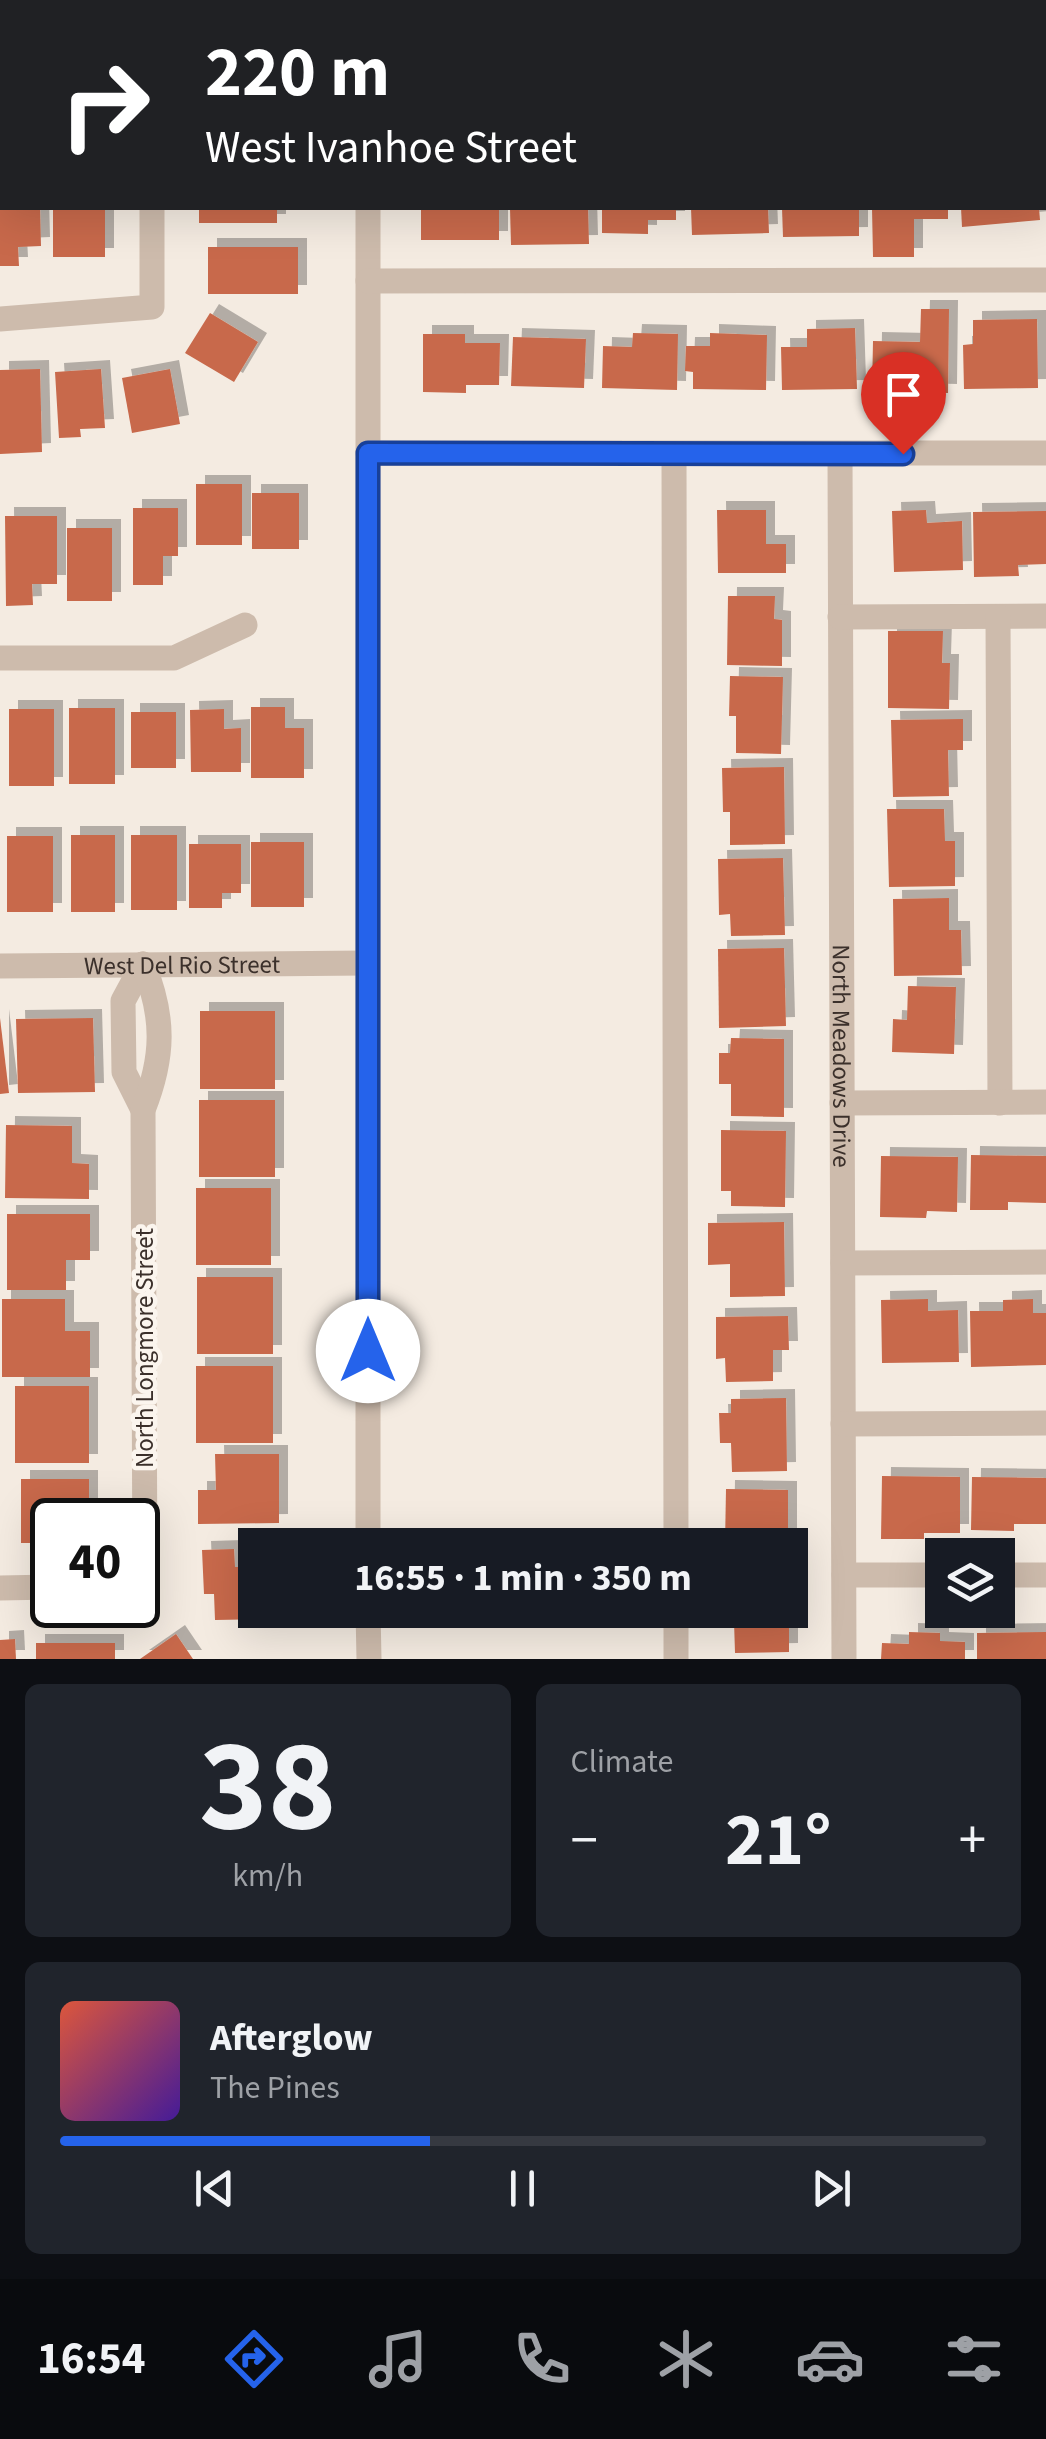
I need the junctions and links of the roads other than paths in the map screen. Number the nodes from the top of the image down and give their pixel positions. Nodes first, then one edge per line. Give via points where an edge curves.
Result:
1 (152, 210) edge
2 (368, 210) edge
3 (1046, 280) edge
4 (368, 281) junction
5 (0, 319) edge
6 (368, 453) junction
7 (1046, 453) edge
8 (840, 454) junction
9 (674, 456) junction
10 (998, 616) junction
11 (1046, 616) edge
12 (840, 617) junction
13 (245, 625) dead end
14 (0, 658) edge
15 (366, 963) junction
16 (143, 964) junction
17 (0, 966) edge
18 (1046, 1102) edge
19 (842, 1103) junction
20 (1000, 1103) junction
21 (143, 1110) junction
22 (1046, 1262) edge
23 (843, 1263) junction
24 (1046, 1423) edge
25 (844, 1424) junction
26 (141, 1498) edge
27 (368, 1528) edge
28 (676, 1528) edge
29 (844, 1575) junction
30 (925, 1575) edge
31 (1015, 1575) edge
32 (1046, 1575) edge
33 (30, 1587) edge
34 (0, 1588) edge
35 (368, 1628) edge
36 (676, 1628) edge
37 (369, 1659) edge
38 (676, 1659) edge
39 (844, 1659) edge

1 - 5 street via 152,307
2 - 4 street
3 - 4 street
4 - 6 street
6 - 9 street
6 - 15 street
7 - 8 street
8 - 9 street
8 - 12 street, North Meadows Drive
9 - 28 street
10 - 11 street
10 - 12 street
10 - 20 street
12 - 19 street, North Meadows Drive
13 - 14 street via 174,658
15 - 16 street, West Del Rio Street
15 - 27 street
16 - 17 street, West Del Rio Street
16 - 21 street, North Longmore Street via 158,1001 159,1070
16 - 21 street, North Longmore Street via 123,1001 124,1072
18 - 20 street
19 - 20 street
19 - 23 street, North Meadows Drive
21 - 26 street, North Longmore Street
22 - 23 street
23 - 25 street, North Meadows Drive
24 - 25 street
25 - 29 street, North Meadows Drive
29 - 30 street
29 - 39 street, North Meadows Drive
31 - 32 street
33 - 34 street
35 - 37 street
36 - 38 street

